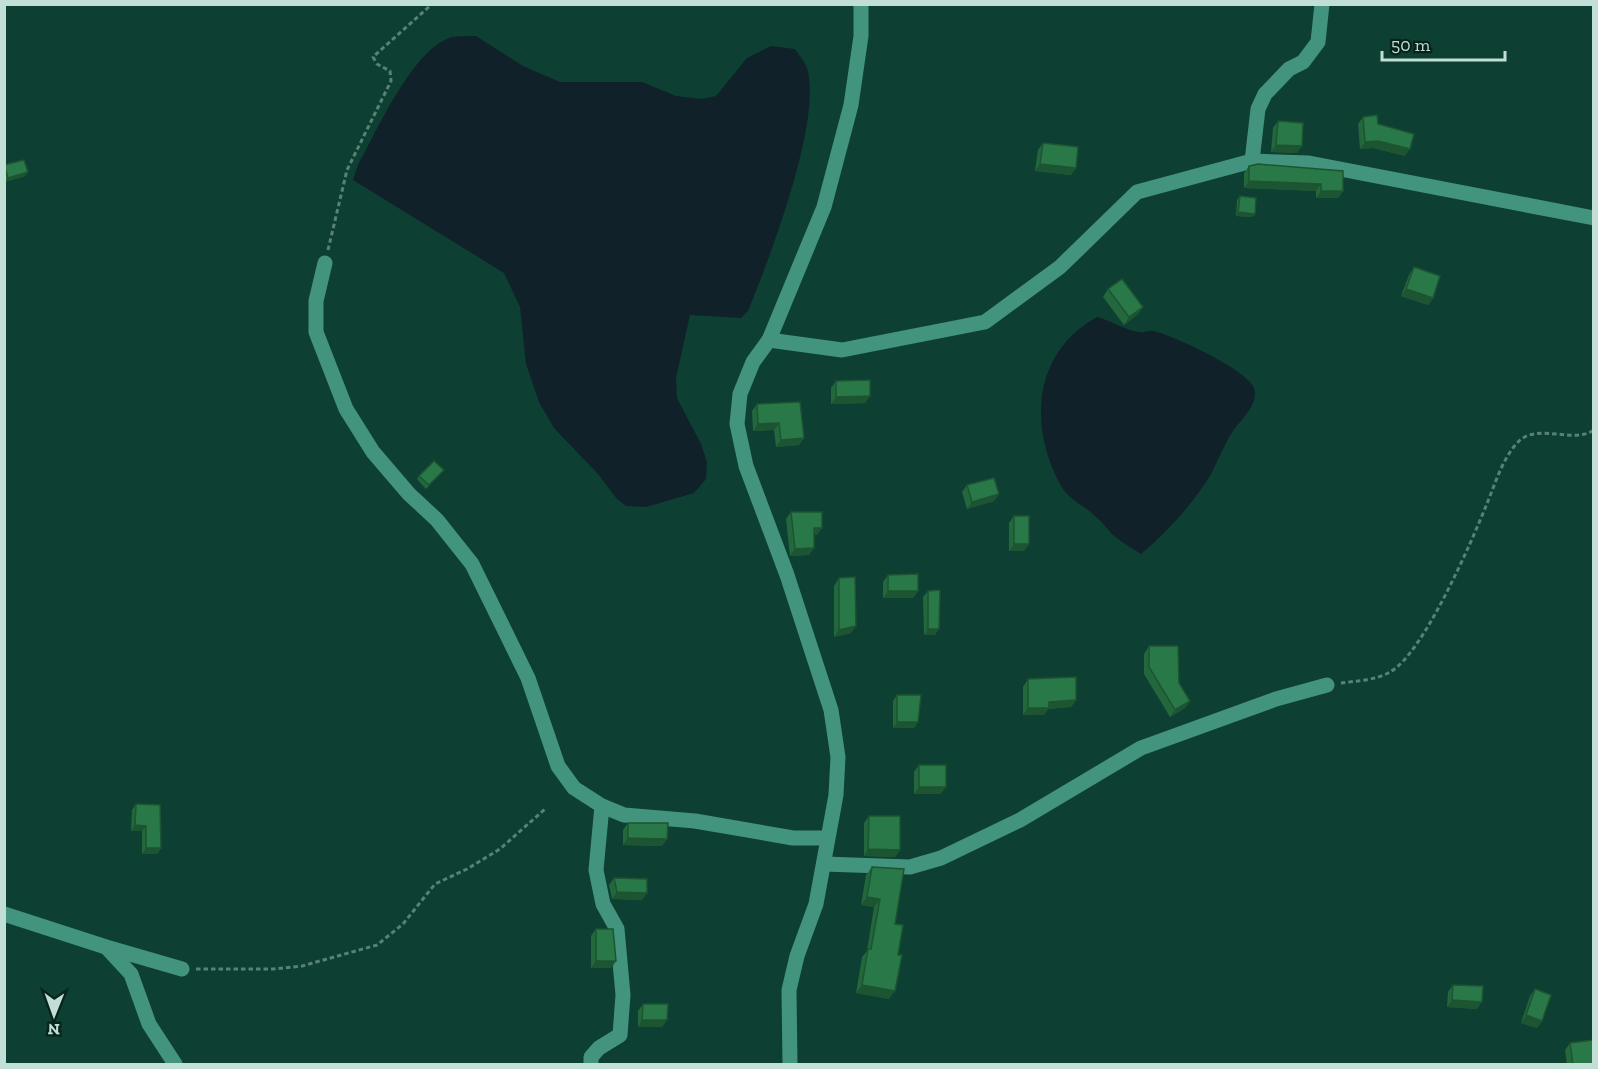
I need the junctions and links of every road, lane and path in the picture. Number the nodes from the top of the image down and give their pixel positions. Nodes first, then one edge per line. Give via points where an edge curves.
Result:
1 (432, 4) edge
2 (861, 4) edge
3 (1322, 4) edge
4 (1252, 160) junction
5 (1593, 218) edge
6 (325, 263) joint
7 (769, 340) junction
8 (1593, 430) edge
9 (1328, 685) joint
10 (602, 806) junction
11 (545, 809) dead end
12 (827, 838) junction
13 (824, 864) junction
14 (4, 914) edge
15 (106, 948) junction
16 (182, 969) joint
17 (175, 1065) edge
18 (591, 1065) edge
19 (790, 1065) edge

1 - 6 path via 373,57 390,71 391,81 347,170
2 - 7 street via 861,36 851,105 824,207
3 - 4 street via 1318,42 1303,62 1289,69 1265,93 1258,109
4 - 5 street via 1309,164
4 - 7 street via 1137,192 1060,267 984,322 842,350
6 - 10 street via 316,302 316,332 346,410 373,452 472,564 528,678 558,766 574,788
7 - 12 street via 753,362 740,394 737,424 746,466 787,575 831,711 838,757 836,795
8 - 9 path via 1586,435 1544,434 1521,439 1510,451 1476,532 1415,648 1390,672
9 - 13 street via 1256,706 1141,748 1020,820 941,858 910,867
10 - 12 street via 624,815 695,820 793,838
10 - 18 street via 596,870 603,904 617,928 623,995 620,1035 599,1048 591,1057
11 - 16 path via 500,849 435,884 403,924 377,945 302,966
12 - 13 street
13 - 19 street via 789,990
14 - 15 street
15 - 16 street
15 - 17 street via 131,974 149,1024

